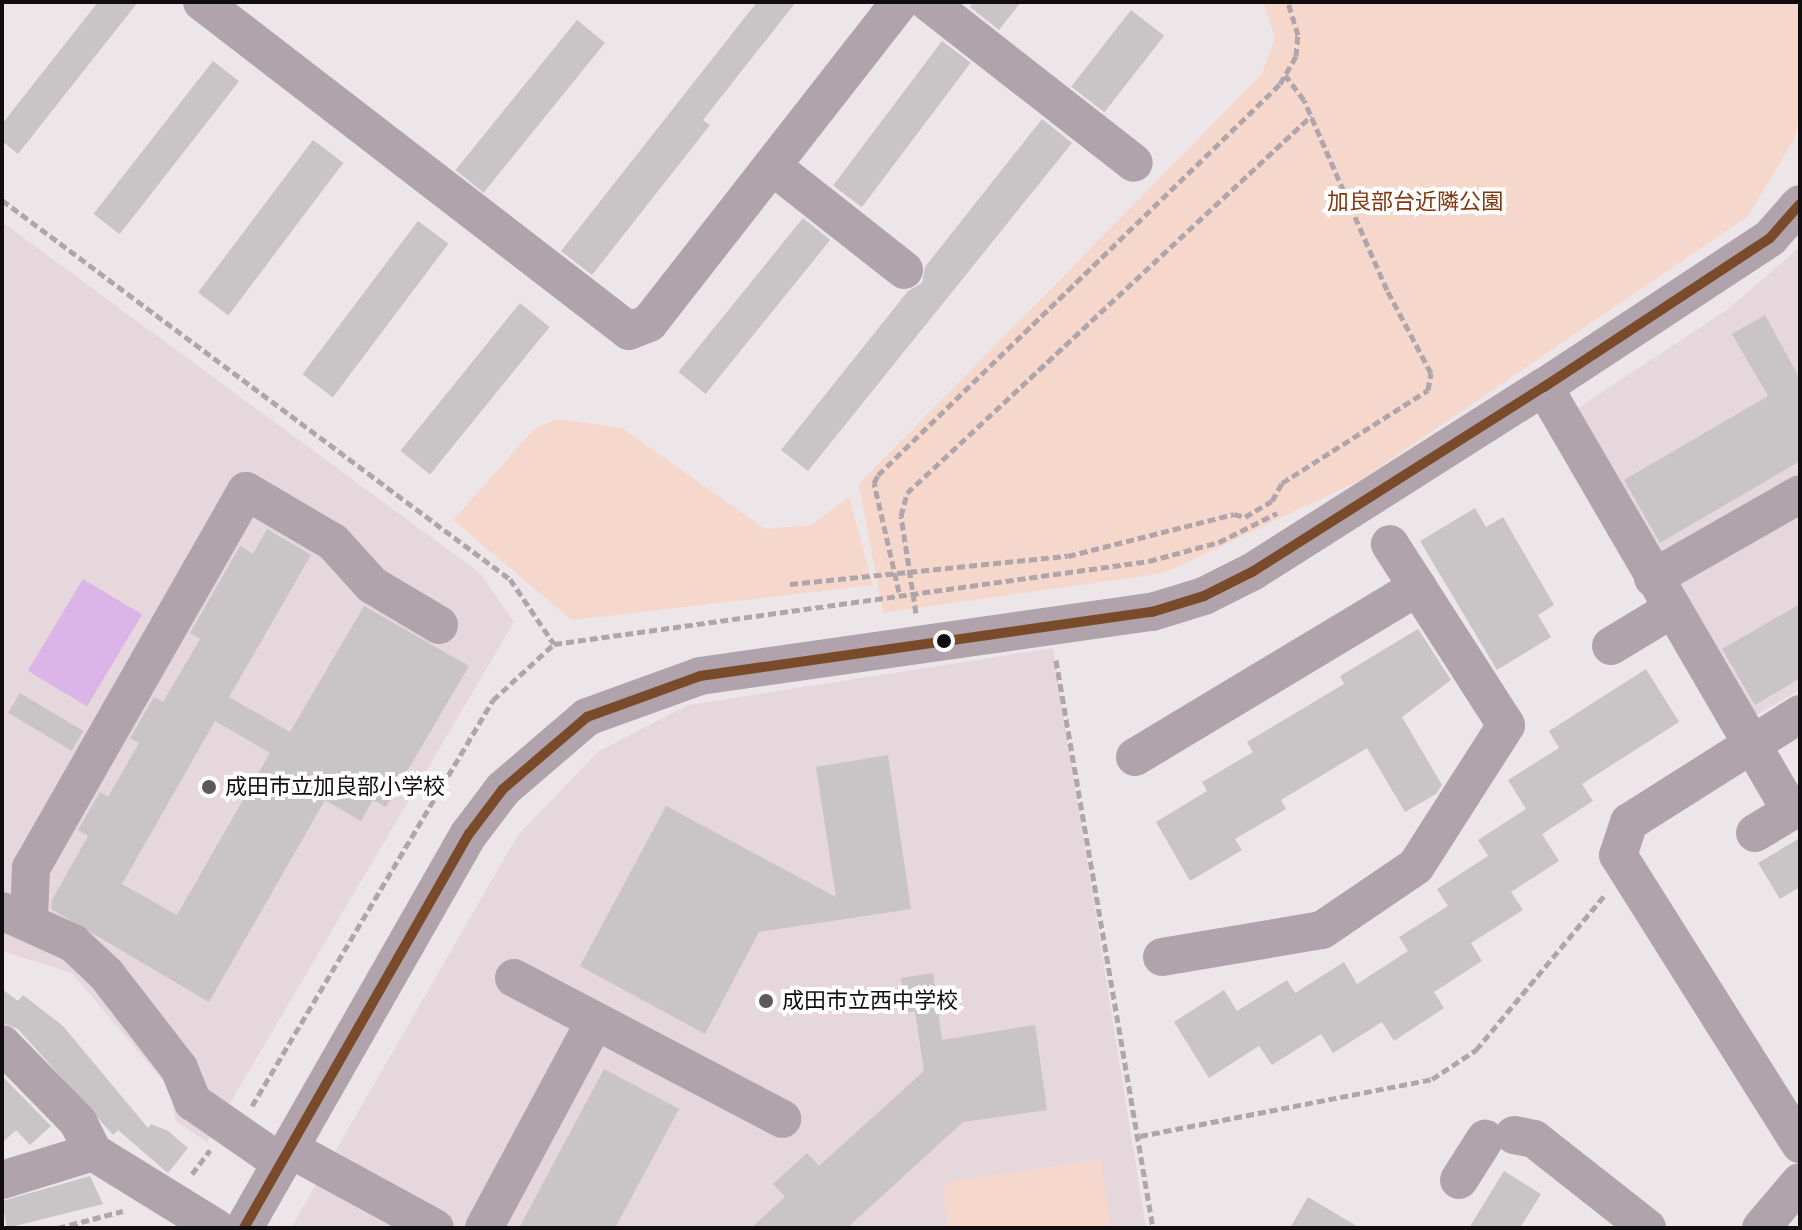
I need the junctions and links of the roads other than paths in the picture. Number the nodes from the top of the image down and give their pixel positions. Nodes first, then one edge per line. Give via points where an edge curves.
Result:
1 (900, 2) edge
2 (928, 2) edge
3 (216, 6) edge
4 (1134, 163) dead end
5 (772, 166) junction
6 (1800, 204) edge
7 (904, 270) dead end
8 (1544, 387) junction
9 (1800, 494) edge
10 (1390, 544) dead end
11 (1418, 587) junction
12 (1662, 594) junction
13 (439, 625) dead end
14 (1611, 646) dead end
15 (1800, 714) edge
16 (1748, 745) junction
17 (1135, 757) dead end
18 (1796, 808) edge
19 (1755, 833) dead end
20 (16, 915) edge
21 (1162, 957) dead end
22 (514, 978) dead end
23 (595, 1021) junction
24 (2, 1044) edge
25 (782, 1119) dead end
26 (1800, 1144) edge
27 (93, 1152) junction
28 (286, 1156) junction
29 (2, 1180) edge
30 (1459, 1180) dead end
31 (1800, 1182) edge
32 (1623, 1221) edge
33 (216, 1228) edge
34 (244, 1228) edge
35 (435, 1228) edge
36 (484, 1228) edge
37 (1761, 1228) edge

1 - 5 street
2 - 4 street
3 - 5 street via 629,331 649,323
5 - 7 street
6 - 8 street via 1770,238
8 - 12 street
8 - 28 street via 1252,572 1204,596 1152,612 700,676 587,717 503,789 469,834
9 - 12 street
10 - 11 street
11 - 17 street
11 - 21 street via 1509,708 1506,725 1416,866 1322,930
12 - 14 street
12 - 16 street
13 - 20 street via 372,585 333,542 246,491 31,868
15 - 16 street
16 - 18 street
16 - 26 street via 1629,822 1618,855
18 - 19 street
20 - 28 street via 73,943 106,974 179,1068 193,1102
22 - 23 street
23 - 25 street
23 - 36 street
24 - 27 street via 78,1122
27 - 29 street
27 - 33 street
28 - 34 street
28 - 35 street
30 - 32 street via 1499,1137 1534,1139
31 - 37 street

